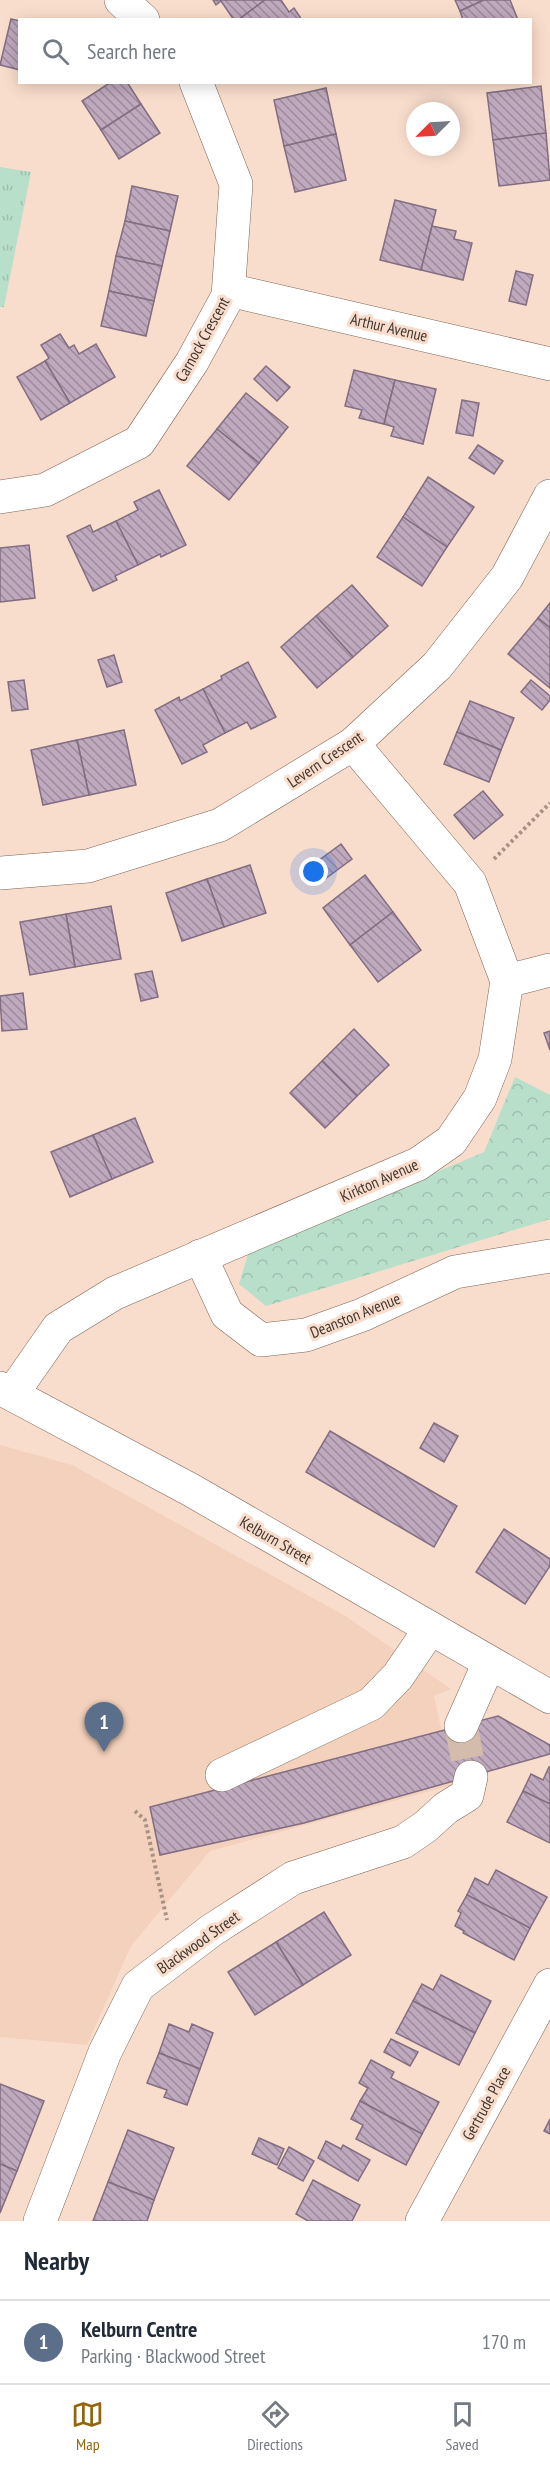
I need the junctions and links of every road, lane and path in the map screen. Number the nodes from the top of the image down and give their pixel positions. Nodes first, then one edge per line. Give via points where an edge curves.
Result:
1 (121, 0) edge
2 (141, 18) edge
3 (197, 84) edge
4 (229, 290) junction
5 (550, 364) edge
6 (550, 496) edge
7 (0, 497) edge
8 (353, 744) junction
9 (550, 803) edge
10 (0, 873) edge
11 (470, 883) junction
12 (550, 970) edge
13 (507, 981) junction
14 (200, 1256) junction
15 (550, 1256) edge
16 (6, 1391) edge
17 (430, 1629) junction
18 (489, 1663) junction
19 (550, 1697) edge
20 (461, 1726) tunnel mouth
21 (222, 1775) dead end
22 (471, 1777) tunnel mouth
23 (135, 1810) dead end
24 (175, 1956) junction
25 (550, 1985) edge
26 (40, 2221) edge
27 (422, 2221) edge

1 - 2 street
3 - 4 street, Carnock Crescent via 236,184
4 - 5 street, Arthur Avenue
4 - 7 street, Carnock Crescent via 192,362 139,442 45,489
6 - 8 street, Levern Crescent via 507,577 444,657
8 - 10 street, Levern Crescent via 220,825 88,866
8 - 11 street, Kirkton Avenue
9 - 11 path
11 - 13 street, Kirkton Avenue
12 - 13 street
13 - 14 street, Kirkton Avenue via 495,1059 480,1098 451,1142 418,1164
14 - 15 street, Deanston Avenue via 227,1314 261,1340 306,1335 362,1315 455,1272
14 - 16 street, Kirkton Avenue via 115,1293 58,1328
16 - 17 street, Kelburn Street via 191,1490
17 - 18 street, Kelburn Street
17 - 21 street via 398,1676 371,1704
18 - 19 street, Kelburn Street
18 - 20 street
22 - 24 street, Blackwood Street via 467,1795 403,1842 293,1878
23 - 24 path via 145,1820
24 - 26 street, Blackwood Street via 138,1986 105,2052
25 - 27 street, Gertrude Place

